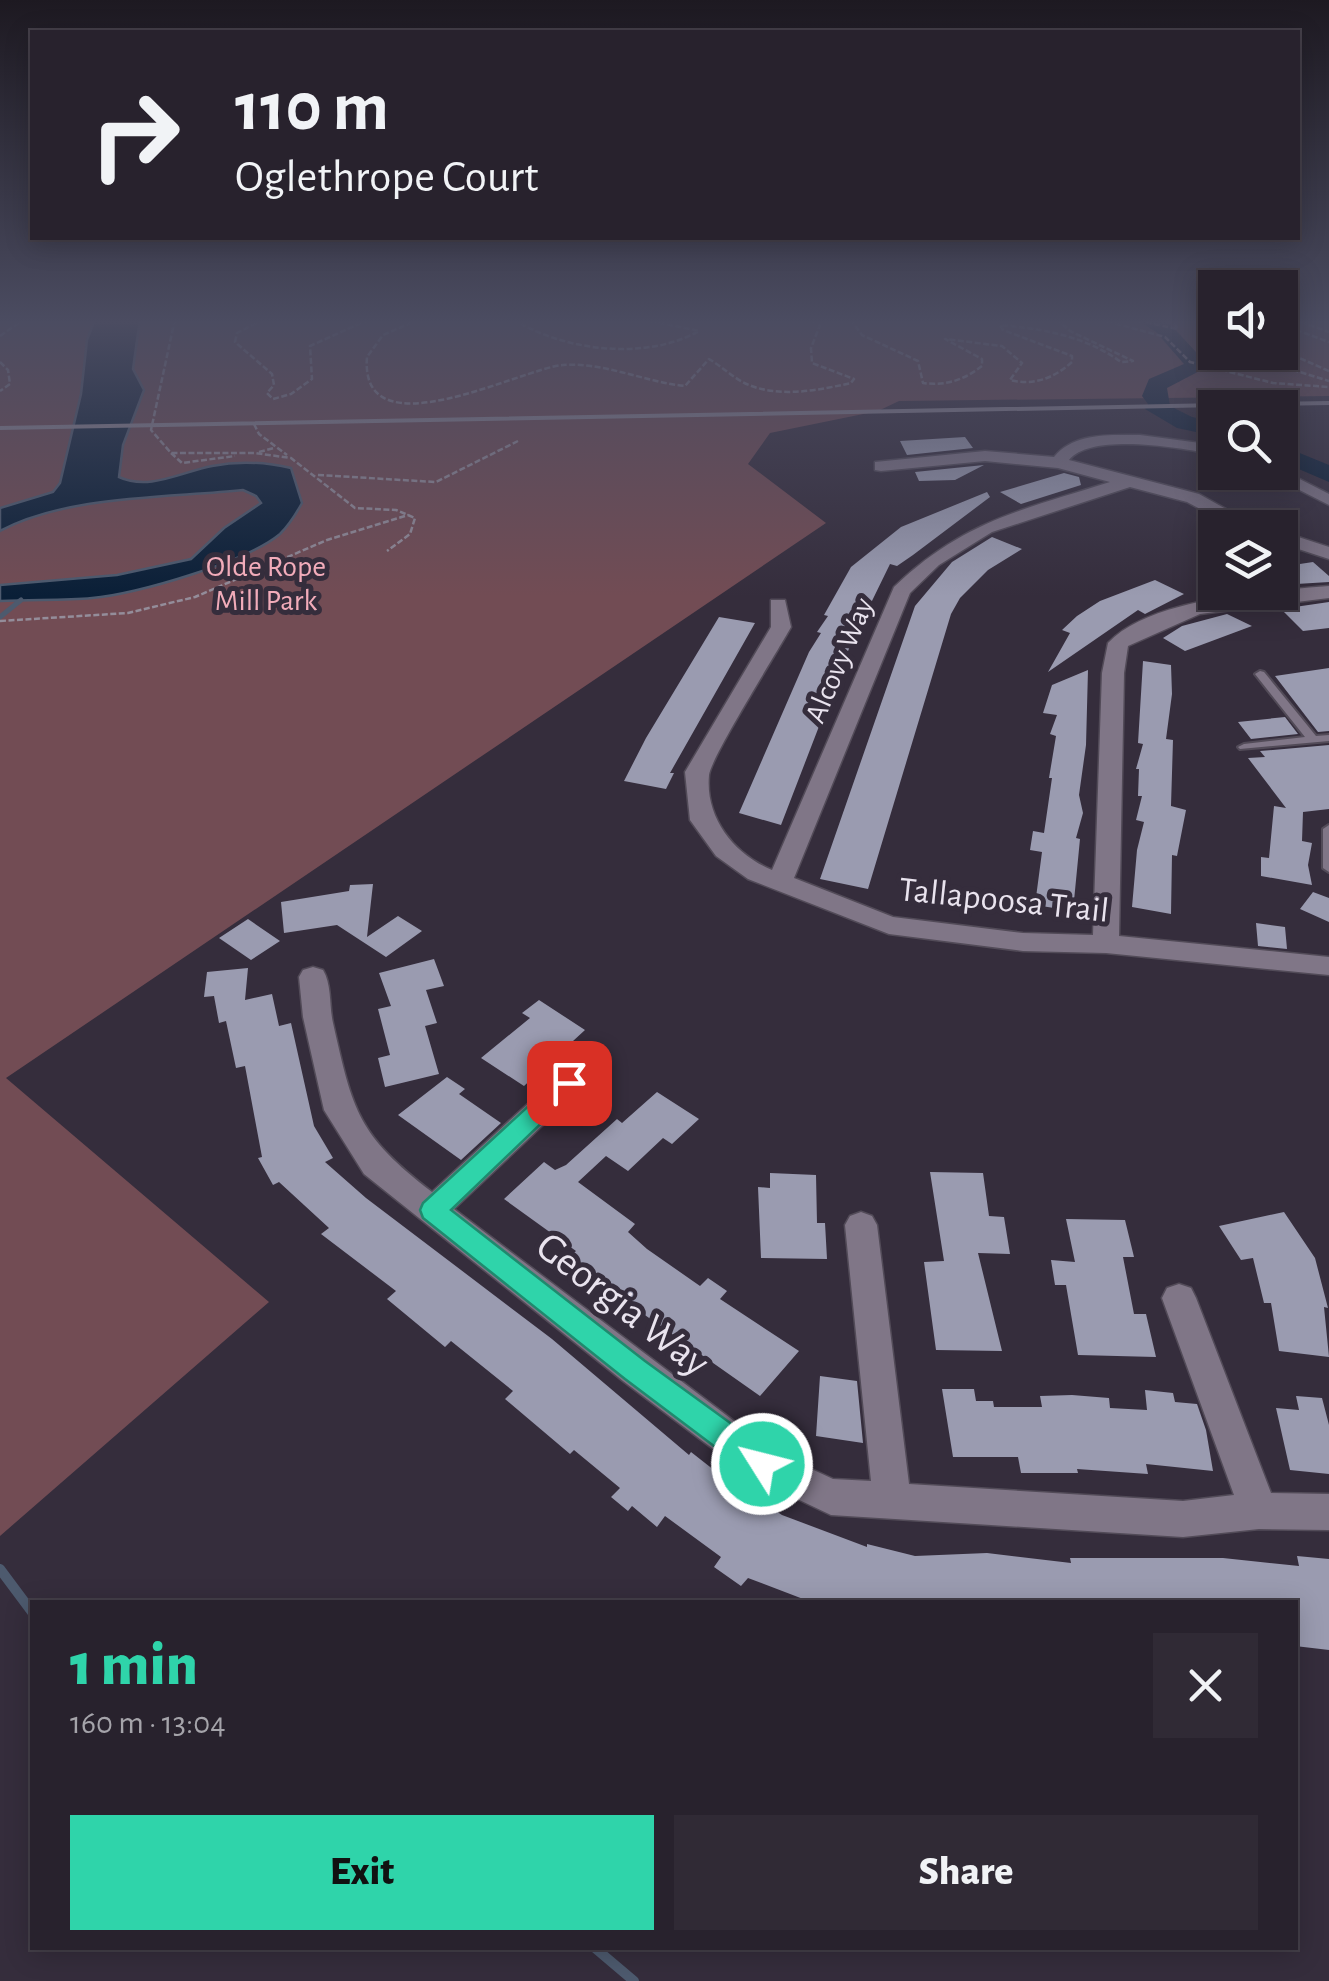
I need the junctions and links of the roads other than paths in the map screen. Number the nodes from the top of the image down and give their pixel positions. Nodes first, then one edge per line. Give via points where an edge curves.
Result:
1 (1198, 448) edge
2 (1060, 463) junction
3 (881, 466) dead end
4 (1133, 480) junction
5 (1298, 485) edge
6 (1328, 500) edge
7 (1216, 510) edge
8 (1298, 543) edge
9 (1329, 553) edge
10 (1329, 592) edge
11 (778, 604) dead end
12 (1260, 674) dead end
13 (1329, 738) edge
14 (1313, 740) junction
15 (1244, 748) dead end
16 (1329, 828) edge
17 (1329, 868) edge
18 (779, 884) junction
19 (1106, 944) junction
20 (1329, 966) edge
21 (313, 977) dead end
22 (569, 1083) dead end
23 (433, 1210) junction
24 (861, 1224) dead end
25 (1179, 1298) dead end
26 (892, 1501) junction
27 (1259, 1511) junction
28 (1329, 1512) edge

1 - 2 street via 1084,444 1068,450
2 - 3 street via 986,456
2 - 4 street
4 - 7 street
4 - 18 street, Alcovy Way via 985,528 932,561 901,592
5 - 6 street
8 - 9 street
10 - 19 street via 1206,606 1169,615 1118,643
11 - 18 street, Tallapoosa Trail via 781,627 697,772 702,820 725,850
12 - 14 lane
13 - 14 lane
14 - 15 lane
16 - 17 lane
18 - 19 street, Tallapoosa Trail via 889,925 1023,942
19 - 20 street, Tallapoosa Trail
21 - 23 street, Georgia Way via 340,1110 374,1165
22 - 23 street
23 - 26 street, Georgia Way via 762,1464 831,1497
24 - 26 street
25 - 27 street
26 - 27 street, Georgia Way via 1183,1519
27 - 28 street, Georgia Way

